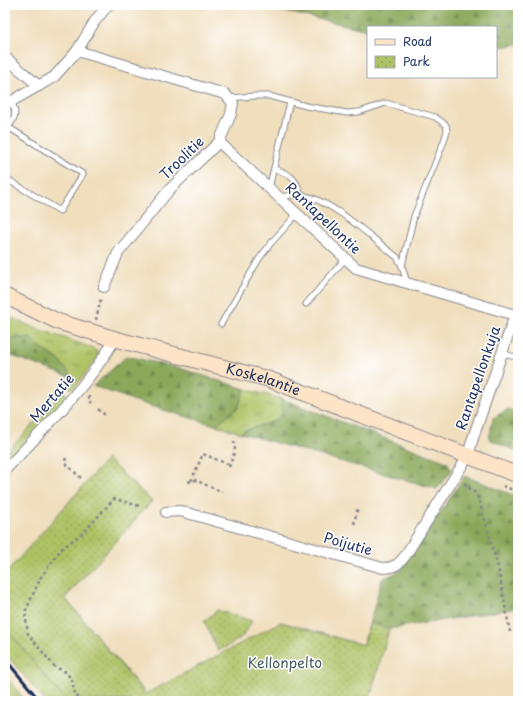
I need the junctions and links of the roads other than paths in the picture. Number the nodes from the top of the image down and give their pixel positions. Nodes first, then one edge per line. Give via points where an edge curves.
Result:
1 (108, 5) edge
2 (77, 51) junction
3 (5, 57) edge
4 (39, 86) junction
5 (228, 98) junction
6 (290, 102) junction
7 (8, 104) edge
8 (7, 128) edge
9 (218, 142) junction
10 (274, 169) junction
11 (5, 178) edge
12 (269, 188) junction
13 (300, 194) junction
14 (280, 197) junction
15 (298, 213) junction
16 (346, 258) junction
17 (402, 266) junction
18 (407, 283) junction
19 (104, 286) road end
20 (5, 296) edge
21 (306, 304) dead end
22 (517, 313) edge
23 (221, 324) dead end
24 (115, 339) junction
25 (502, 353) junction
26 (518, 358) edge
27 (468, 456) junction
28 (5, 470) edge
29 (518, 475) edge
30 (166, 512) dead end

1 - 2 street
2 - 4 street via 54,77
2 - 5 street via 225,94
3 - 4 street
4 - 7 street
5 - 6 lane via 269,96
5 - 9 street, Troolitie via 233,103 231,114
6 - 10 lane
6 - 17 lane via 347,113 359,112 386,103 435,117 446,125 444,141 414,216
7 - 8 lane via 15,109 15,116
8 - 11 lane via 83,174 60,211
9 - 12 street, Rantapellontie
9 - 19 street, Troolitie via 150,212 118,253
10 - 12 lane
10 - 13 lane via 290,176 299,187
12 - 14 street, Rantapellontie
13 - 14 lane
13 - 17 lane via 326,203 397,257
14 - 15 street, Rantapellontie
15 - 16 street, Rantapellontie
15 - 23 lane via 259,259
16 - 18 street, Rantapellontie via 356,268
16 - 21 lane
17 - 18 lane
18 - 22 street, Rantapellontie
20 - 24 main road, Koskelantie via 59,322
22 - 25 street, Rantapellonkuja
24 - 27 main road, Koskelantie via 268,379
24 - 28 street, Mertatie via 80,388
25 - 26 lane
25 - 27 street, Rantapellonkuja
27 - 29 main road, Koskelantie
27 - 30 street, Poijutie via 401,562 390,568 180,511

